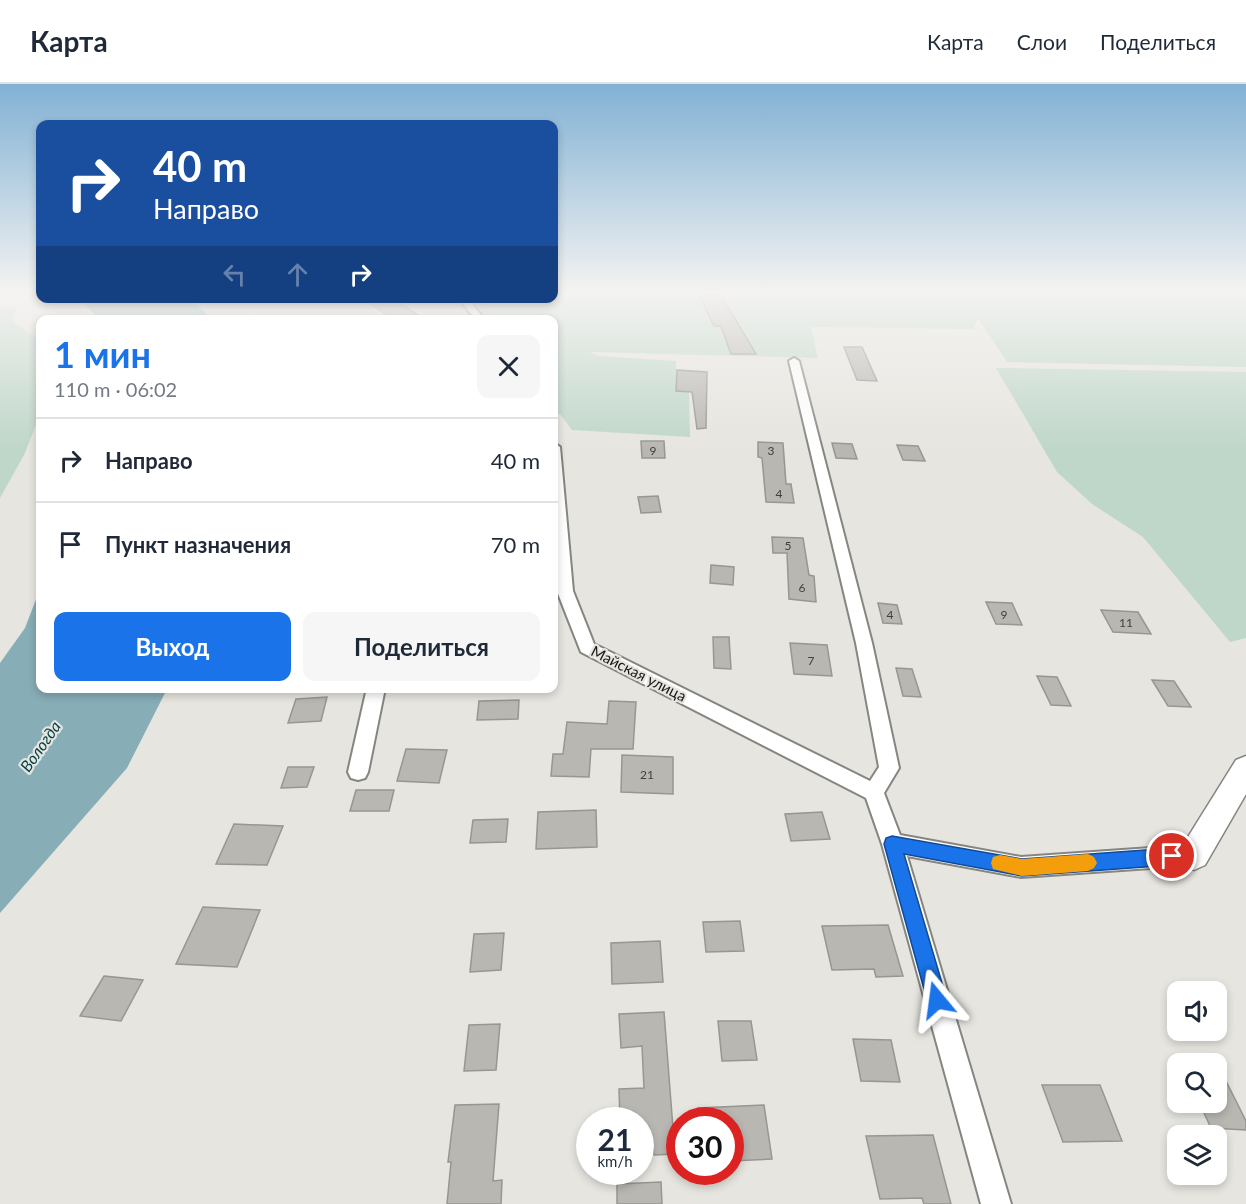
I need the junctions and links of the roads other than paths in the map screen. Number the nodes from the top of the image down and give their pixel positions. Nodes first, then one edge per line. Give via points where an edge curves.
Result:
1 (794, 361) dead end
2 (558, 512) edge
3 (375, 693) edge
4 (1246, 768) edge
5 (358, 772) dead end
6 (874, 792) junction
7 (892, 844) junction
8 (1194, 855) joint
9 (996, 1204) edge

1 - 6 street via 864,643 890,768
2 - 6 street, Майская улица via 565,591 587,648
3 - 5 street
4 - 8 street
6 - 7 street
7 - 8 street via 1022,867
7 - 9 street

